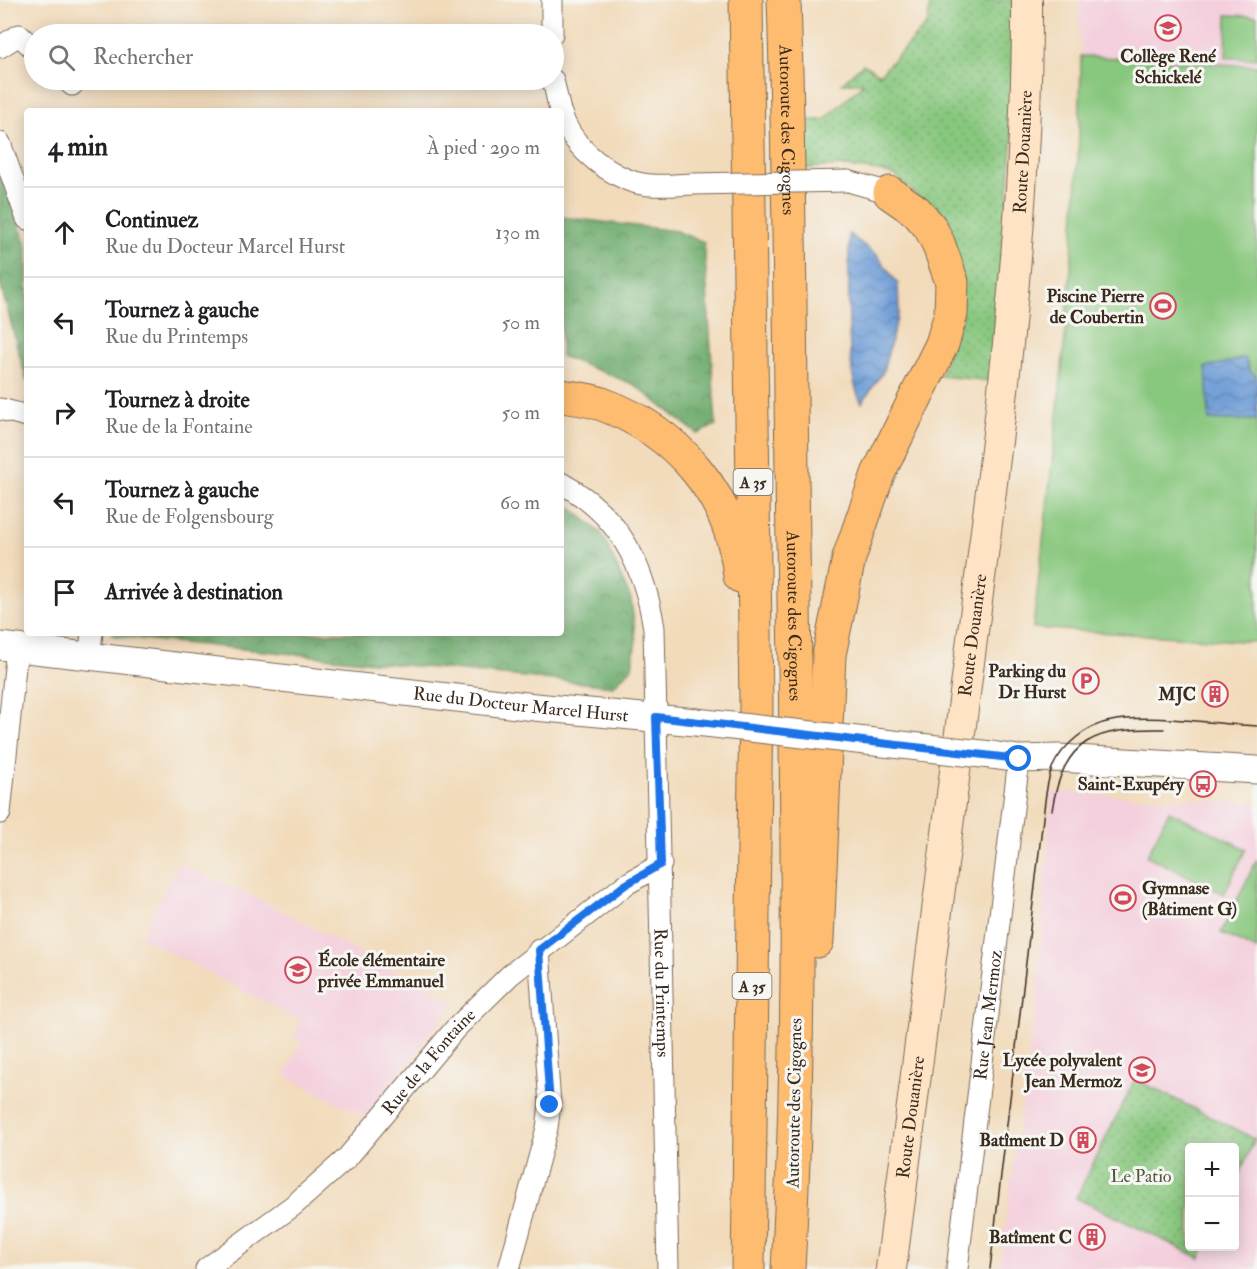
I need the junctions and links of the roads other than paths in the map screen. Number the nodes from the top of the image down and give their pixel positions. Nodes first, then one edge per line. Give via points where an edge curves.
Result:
1 (552, 0) edge
2 (746, 0) edge
3 (784, 0) edge
4 (1027, 0) edge
5 (552, 24) edge
6 (24, 40) edge
7 (0, 47) edge
8 (556, 90) edge
9 (560, 108) edge
10 (564, 118) edge
11 (0, 143) edge
12 (890, 193) joint
13 (24, 211) edge
14 (564, 397) edge
15 (0, 409) edge
16 (24, 415) edge
17 (564, 485) edge
18 (90, 645) edge
19 (8, 647) edge
20 (756, 703) junction
21 (656, 717) junction
22 (1019, 759) junction
23 (1257, 770) edge
24 (0, 813) edge
25 (661, 864) junction
26 (539, 950) junction
27 (794, 1155) junction
28 (206, 1269) edge
29 (509, 1269) edge
30 (668, 1269) edge
31 (748, 1269) edge
32 (788, 1269) edge
33 (891, 1269) edge
34 (957, 1269) edge

1 - 5 street
2 - 20 highway, Autoroute des Cigognes / A 35
3 - 27 highway, Autoroute des Cigognes / A 35 via 795,643
4 - 33 main road, Route Douanière via 1027,116 1008,343
6 - 7 street via 19,35
8 - 9 street
10 - 12 street, bridge via 573,138 597,163 628,181 656,185 848,181
11 - 13 street
12 - 27 highway via 916,211 930,227 952,282 951,314 942,344 874,484 849,558 829,655 813,1045
14 - 20 highway via 600,403 644,424 689,458 714,492 738,557 745,640
15 - 16 street
17 - 21 street, Rue du Printemps via 601,510 634,556 654,628
18 - 19 street, Rue du Docteur Marcel Hurst
18 - 21 street, Rue du Docteur Marcel Hurst
19 - 24 street
20 - 31 highway, Autoroute des Cigognes / A 35
21 - 22 street, Rue du Docteur Marcel Hurst, bridge
21 - 25 street, Rue du Printemps
22 - 23 street, Rue du Docteur Marcel Hurst
22 - 34 street, Rue Jean Mermoz
25 - 26 street, Rue de la Fontaine via 625,885
25 - 30 street, Rue du Printemps
26 - 28 street, Rue de la Fontaine via 481,1000 347,1158 294,1205
26 - 29 street via 550,1105
27 - 32 highway, Autoroute des Cigognes / A 35

